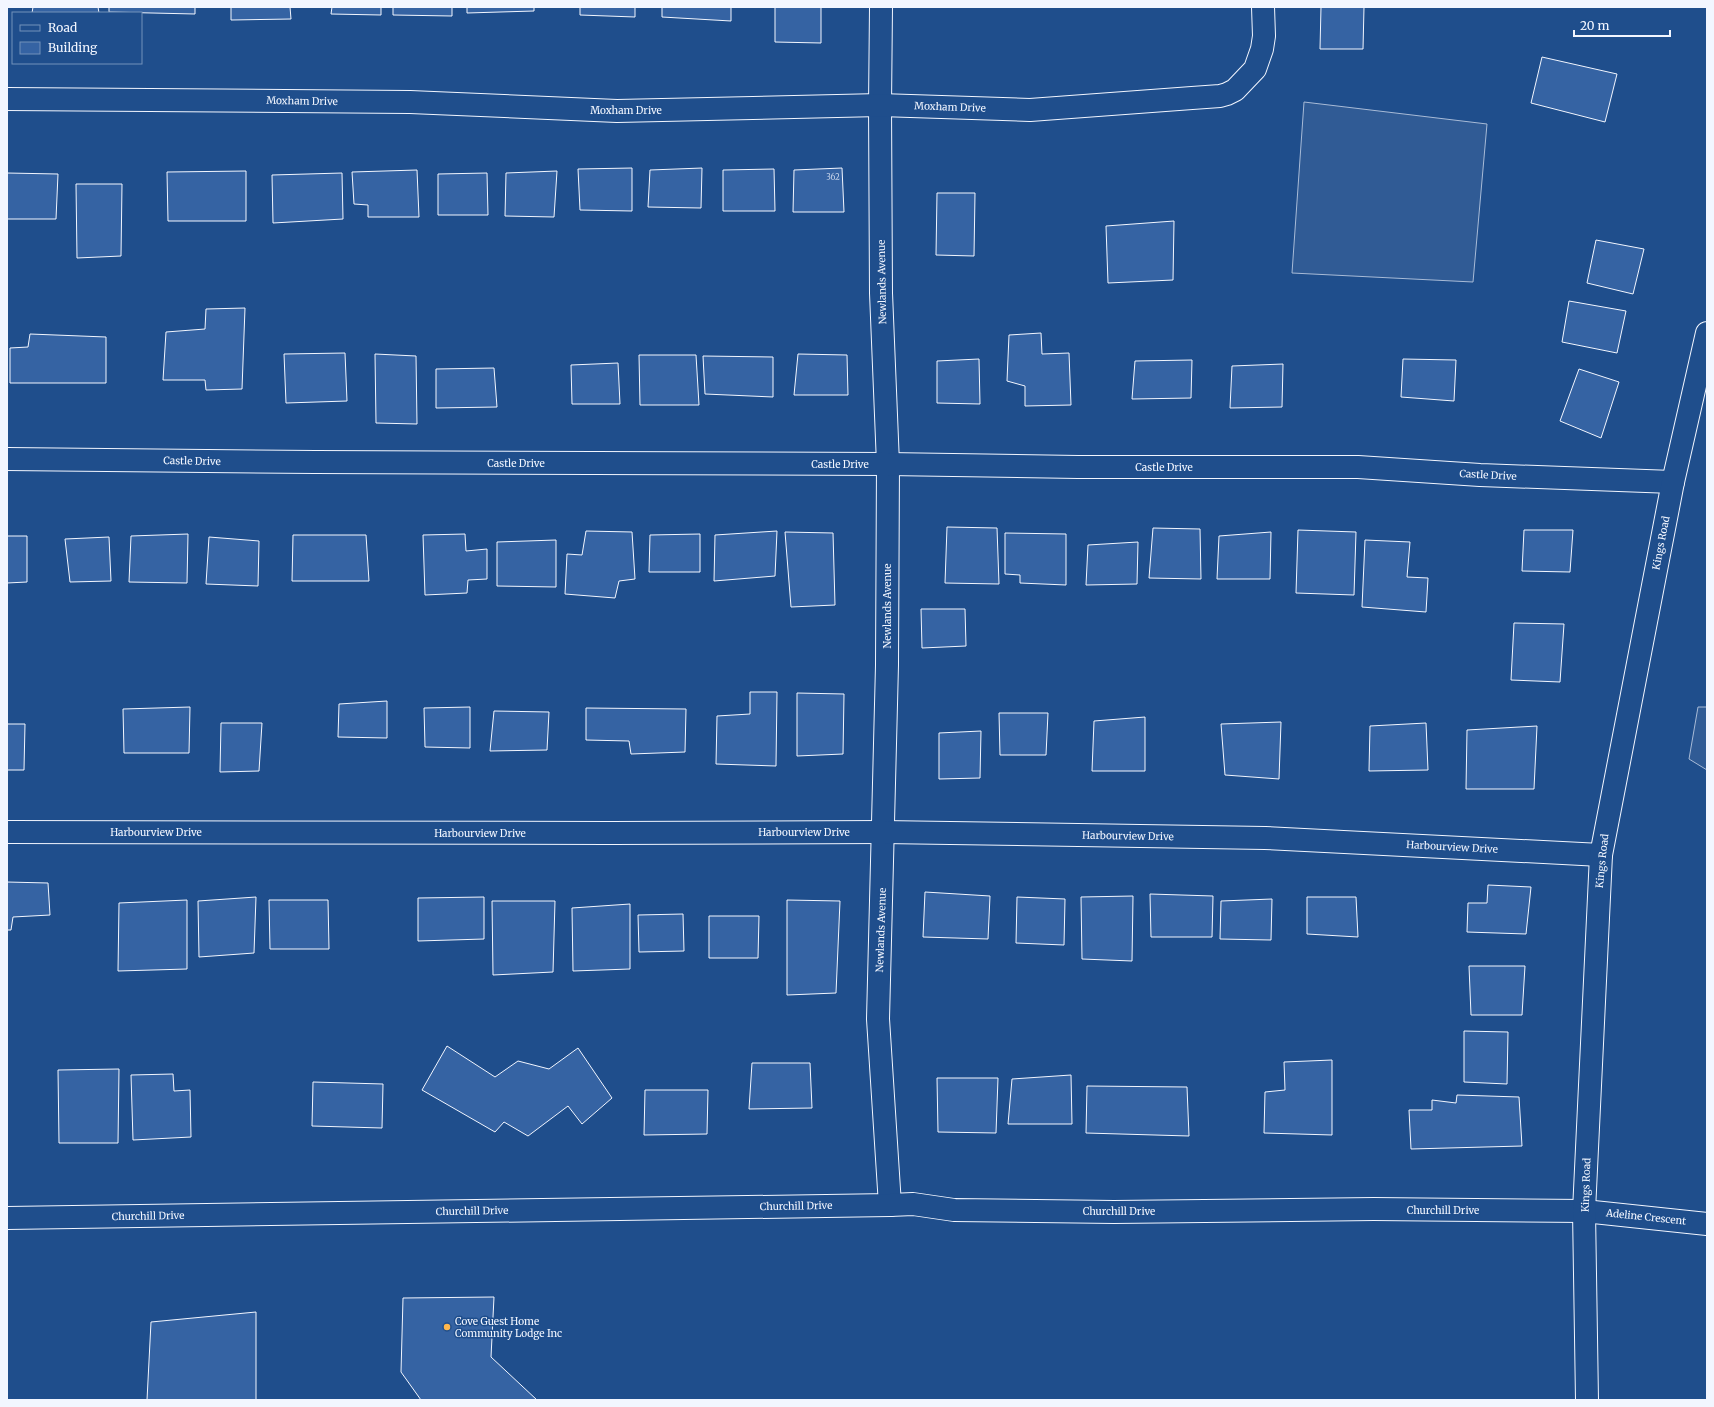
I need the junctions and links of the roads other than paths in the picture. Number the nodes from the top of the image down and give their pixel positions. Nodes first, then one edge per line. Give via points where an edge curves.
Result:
1 (881, 7) edge
2 (1263, 7) edge
3 (7, 99) edge
4 (880, 105) junction
5 (1707, 332) edge
6 (7, 459) edge
7 (888, 464) junction
8 (1673, 482) junction
9 (7, 832) edge
10 (884, 832) junction
11 (1601, 855) junction
12 (890, 1204) junction
13 (1584, 1211) junction
14 (7, 1218) edge
15 (1707, 1224) edge
16 (1587, 1400) edge

1 - 4 street, Newlands Avenue
2 - 4 street, Moxham Drive via 1264,36 1261,56 1255,69 1234,90 1220,96 1030,110
3 - 4 street, Moxham Drive via 410,102 617,111
4 - 7 street, Newlands Avenue via 881,293
5 - 8 street, Kings Road
6 - 7 street, Castle Drive via 330,463
7 - 8 street, Castle Drive via 1358,467 1480,475
7 - 10 street, Newlands Avenue
8 - 11 street, Kings Road
9 - 10 street, Harbourview Drive
10 - 11 street, Harbourview Drive via 1265,838
10 - 12 street, Newlands Avenue via 878,1019
11 - 13 street, Kings Road
12 - 13 street, Churchill Drive via 914,1204 954,1210 1114,1212 1374,1209
12 - 14 street, Churchill Drive
13 - 15 street, Adeline Crescent
13 - 16 street, Kings Road

